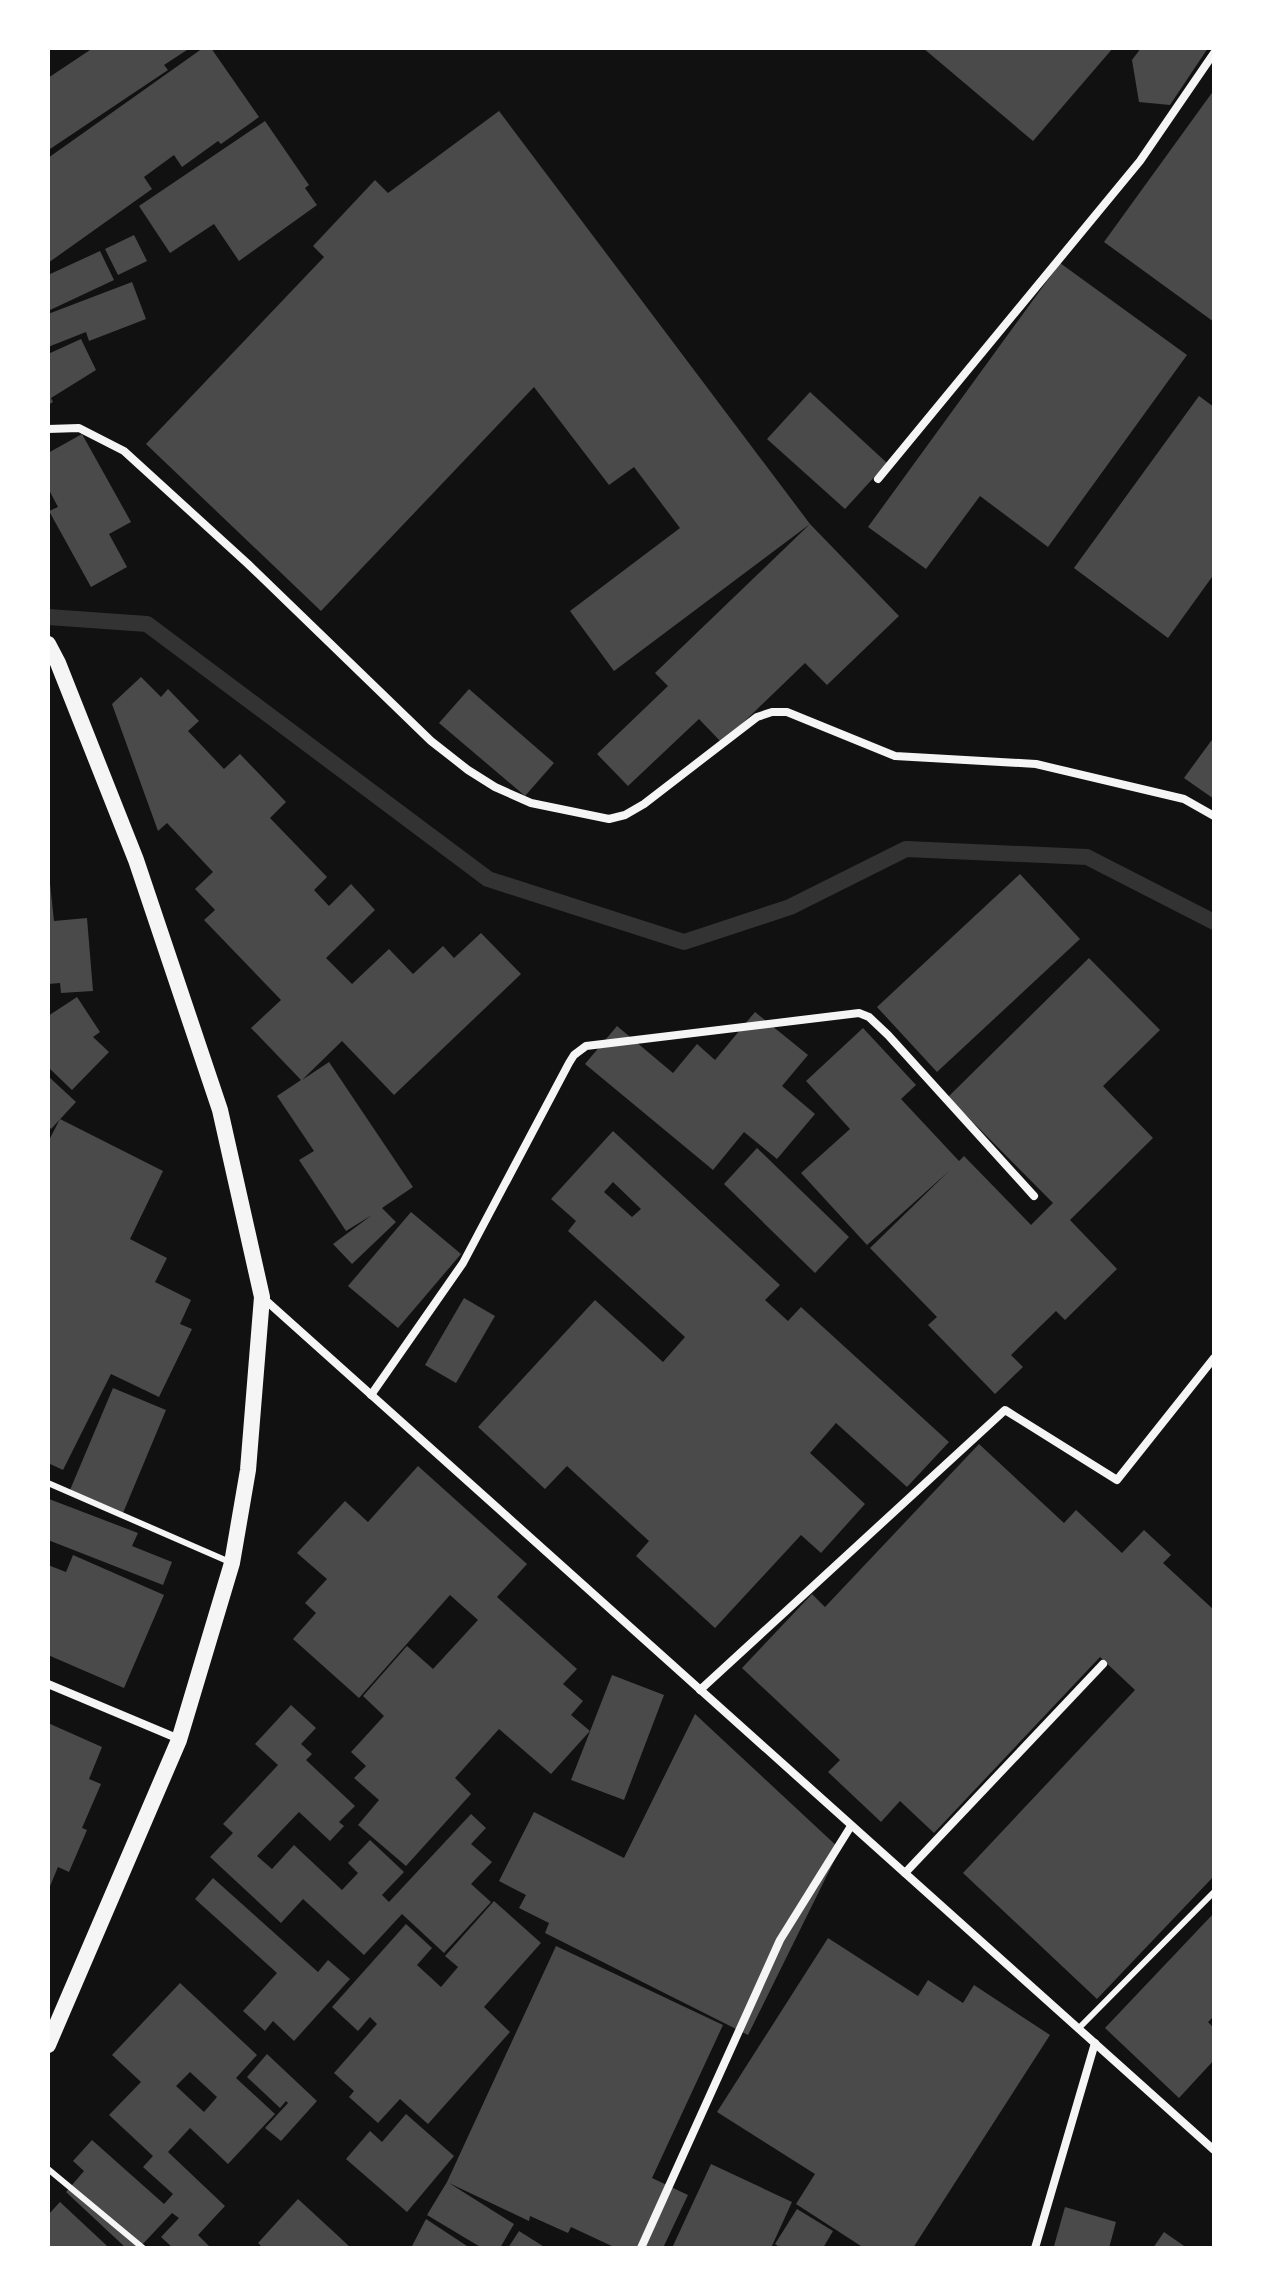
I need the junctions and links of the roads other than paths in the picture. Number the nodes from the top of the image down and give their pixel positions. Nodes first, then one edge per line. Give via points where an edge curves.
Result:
1 (1214, 53) edge
2 (48, 429) edge
3 (878, 479) dead end
4 (48, 644) edge
5 (53, 664) edge
6 (1214, 816) edge
7 (1034, 1196) dead end
8 (262, 1297) junction
9 (1214, 1358) edge
10 (371, 1395) junction
11 (48, 1483) edge
12 (232, 1563) junction
13 (1103, 1664) dead end
14 (48, 1684) edge
15 (700, 1690) junction
16 (179, 1740) junction
17 (851, 1826) junction
18 (905, 1873) junction
19 (1214, 1892) edge
20 (1078, 2029) junction
21 (1095, 2043) junction
22 (48, 2045) edge
23 (1214, 2150) edge
24 (48, 2169) edge
25 (143, 2248) edge
26 (641, 2248) edge
27 (1035, 2248) edge

1 - 3 street via 1140,161
2 - 6 street via 79,428 124,451 431,741 495,787 531,803 609,819 625,815 757,717 787,712 895,756 1036,764 1184,799
4 - 5 main road
5 - 8 main road via 136,860 220,1110
7 - 10 street via 888,1035 859,1013 586,1046 569,1063 463,1263
8 - 10 street
8 - 12 main road via 248,1470
9 - 15 street via 1117,1480 1005,1410
10 - 15 street
11 - 12 lane
12 - 16 main road
13 - 18 street
14 - 16 street
15 - 17 street
16 - 22 main road
17 - 18 street
17 - 26 street via 780,1940
18 - 20 street
19 - 20 lane
20 - 21 street
21 - 23 street
21 - 27 street
24 - 25 lane

